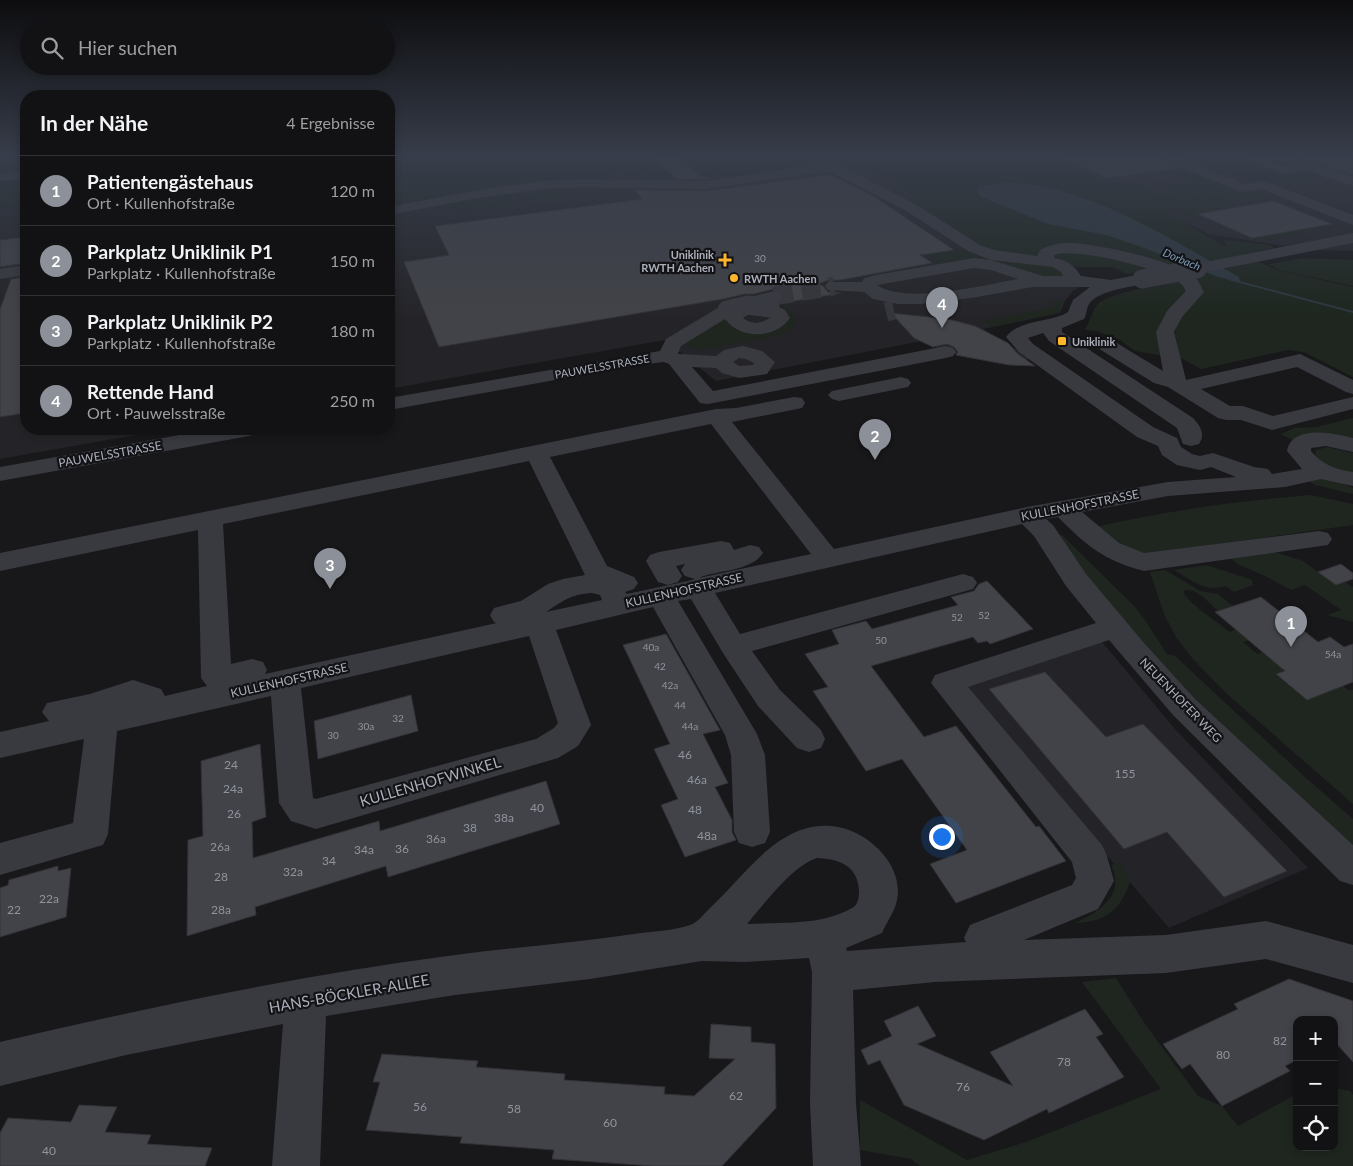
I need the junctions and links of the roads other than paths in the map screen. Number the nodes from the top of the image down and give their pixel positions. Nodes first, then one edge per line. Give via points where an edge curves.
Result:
1 (451, 210) edge
2 (915, 210) edge
3 (1328, 210) edge
4 (464, 212) dead end
5 (1353, 220) edge
6 (1353, 238) edge
7 (1350, 255) dead end
8 (1257, 258) junction
9 (1045, 260) junction
10 (20, 271) edge
11 (0, 274) edge
12 (1075, 281) junction
13 (1044, 282) junction
14 (834, 286) tunnel mouth
15 (1107, 288) junction
16 (883, 300) junction
17 (772, 302) tunnel mouth
18 (1053, 325) junction
19 (1108, 346) dead end
20 (946, 352) dead end
21 (671, 358) junction
22 (721, 362) dead end
23 (901, 383) dead end
24 (1179, 385) junction
25 (1349, 391) edge
26 (839, 395) dead end
27 (395, 403) edge
28 (794, 403) dead end
29 (1226, 413) junction
30 (716, 416) junction
31 (216, 435) edge
32 (1353, 445) edge
33 (536, 453) junction
34 (1301, 455) junction
35 (1202, 461) junction
36 (1324, 472) junction
37 (0, 474) edge
38 (1273, 476) junction
39 (1352, 479) edge
40 (1168, 489) junction
41 (1029, 506) junction
42 (1064, 508) junction
43 (210, 519) junction
44 (1319, 539) dead end
45 (859, 542) junction
46 (821, 548) junction
47 (0, 562) edge
48 (963, 582) dead end
49 (650, 584) junction
50 (698, 587) junction
51 (542, 612) junction
52 (1114, 628) junction
53 (733, 646) junction
54 (285, 681) junction
55 (152, 704) junction
56 (102, 722) junction
57 (0, 726) edge
58 (809, 738) dead end
59 (0, 745) edge
60 (752, 832) dead end
61 (0, 859) edge
62 (1353, 869) edge
63 (984, 938) dead end
64 (702, 942) junction
65 (829, 955) junction
66 (1353, 964) edge
67 (306, 999) junction
68 (0, 1064) edge
69 (296, 1166) edge
70 (837, 1166) edge

1 - 4 street
2 - 9 street via 984,252
3 - 5 street
6 - 8 street
7 - 8 street via 1296,253
8 - 15 street, bridge
9 - 12 street via 1064,266
9 - 24 street via 1046,253 1056,249 1087,250 1156,266 1190,282 1194,292 1174,315 1166,332
10 - 11 street
12 - 13 street
12 - 15 street
13 - 16 street via 914,300
13 - 16 street via 1000,267 974,263 870,282
14 - 16 street
15 - 16 street via 1047,286
15 - 18 street via 1083,299 1077,315
17 - 21 street, bridge via 736,306 728,310 674,343
18 - 35 street via 1052,333 1056,337 1185,422
18 - 35 street via 1024,331 1016,337 1026,348 1145,432
19 - 24 street via 1161,379
20 - 21 street via 708,398
21 - 22 street, PAUWELSSTRASSE
21 - 27 street, PAUWELSSTRASSE via 638,359
23 - 26 street
24 - 25 street via 1300,360
24 - 29 street
25 - 29 street via 1272,423 1243,413
28 - 30 street
29 - 34 street via 1274,436
30 - 33 street
30 - 46 street
31 - 37 street, PAUWELSSTRASSE
32 - 34 street, KULLENHOFSTRASSE via 1315,439 1300,445
33 - 43 street
33 - 49 street via 596,572 628,584
34 - 36 street, KULLENHOFSTRASSE
34 - 38 street, KULLENHOFSTRASSE
35 - 38 street, KULLENHOFSTRASSE
35 - 40 street, KULLENHOFSTRASSE
35 - 40 street via 1186,482
36 - 38 street, KULLENHOFSTRASSE via 1284,480
36 - 39 street, KULLENHOFSTRASSE
40 - 42 street, KULLENHOFSTRASSE
41 - 42 street, KULLENHOFSTRASSE
41 - 45 street, KULLENHOFSTRASSE
41 - 52 street, NEUENHOFER WEG via 1072,574
42 - 44 street via 1098,542 1116,554 1144,562
43 - 47 street
43 - 51 street via 216,678 530,609
45 - 46 street
45 - 50 street, KULLENHOFSTRASSE
46 - 49 street via 778,556 750,553
48 - 53 street
49 - 50 street, KULLENHOFSTRASSE
49 - 51 street, KULLENHOFSTRASSE
49 - 60 street via 741,734 748,755
50 - 53 street
51 - 54 street, KULLENHOFSTRASSE
51 - 54 street, KULLENHOFWINKEL via 575,725 566,737 546,749 316,814 303,811 296,803
52 - 62 street, NEUENHOFER WEG via 1184,707
52 - 63 street via 946,682 1089,856 1095,881 1085,897
53 - 58 street via 769,698
54 - 55 street, KULLENHOFSTRASSE
55 - 56 street, KULLENHOFSTRASSE
55 - 57 street via 133,692
56 - 59 street, KULLENHOFSTRASSE
56 - 61 street via 90,834
64 - 65 street, HANS-BÖCKLER-ALLEE via 745,943
64 - 65 street, HANS-BÖCKLER-ALLEE via 795,849 817,842 839,843 863,858 877,875 878,900 868,920
64 - 67 street, HANS-BÖCKLER-ALLEE via 590,960 455,975
65 - 66 street via 935,963 1166,954 1266,940
65 - 70 street
67 - 68 street, HANS-BÖCKLER-ALLEE via 126,1034
67 - 69 street

